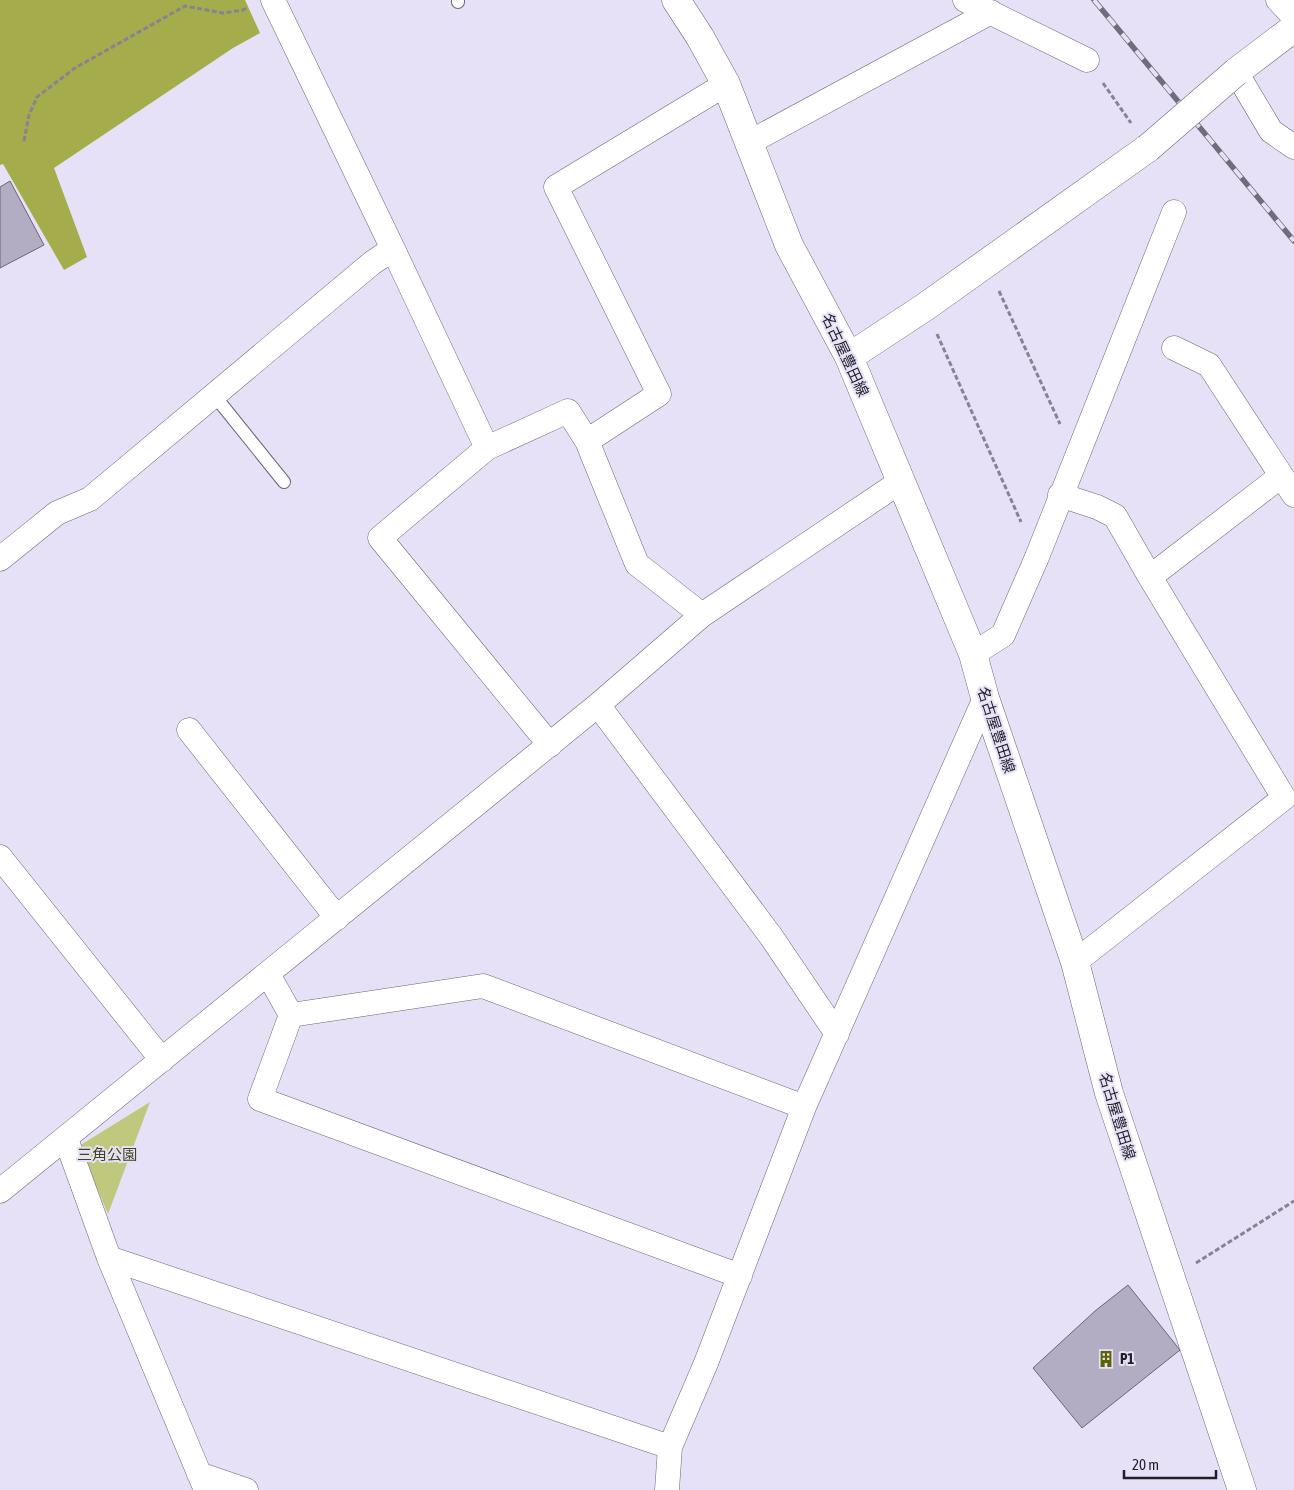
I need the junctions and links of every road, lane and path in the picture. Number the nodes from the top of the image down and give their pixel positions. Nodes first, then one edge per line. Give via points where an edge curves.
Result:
1 (273, 0) edge
2 (676, 0) edge
3 (965, 0) edge
4 (1278, 0) edge
5 (250, 7) dead end
6 (991, 12) junction
7 (1294, 17) edge
8 (1294, 28) edge
9 (1087, 60) joint
10 (1236, 72) junction
11 (726, 84) junction
12 (24, 141) dead end
13 (750, 142) junction
14 (1294, 147) edge
15 (1148, 148) junction
16 (1174, 212) dead end
17 (393, 250) junction
18 (987, 264) junction
19 (925, 307) junction
20 (1174, 348) dead end
21 (849, 357) junction
22 (214, 395) junction
23 (587, 441) junction
24 (487, 448) junction
25 (1076, 458) junction
26 (1281, 476) junction
27 (284, 482) dead end
28 (900, 482) junction
29 (1060, 495) junction
30 (1294, 495) edge
31 (1037, 557) junction
32 (0, 559) edge
33 (1150, 577) junction
34 (702, 615) junction
35 (973, 654) junction
36 (985, 698) junction
37 (598, 705) junction
38 (189, 730) dead end
39 (550, 745) junction
40 (1289, 794) edge
41 (0, 857) edge
42 (337, 918) junction
43 (1075, 962) junction
44 (268, 974) junction
45 (291, 1015) junction
46 (837, 1034) junction
47 (162, 1060) junction
48 (804, 1107) junction
49 (66, 1139) junction
50 (0, 1191) edge
51 (1294, 1201) edge
52 (109, 1258) junction
53 (740, 1276) junction
54 (1170, 1279) junction
55 (670, 1447) junction
56 (202, 1482) edge
57 (246, 1490) edge
58 (667, 1490) edge
59 (1242, 1490) edge

1 - 17 street
2 - 11 main road, 名古屋豊田線
3 - 6 street
4 - 7 street
5 - 12 path via 223,13 185,6 75,68 37,97 29,115
6 - 9 street
6 - 13 street
8 - 10 main road
9 - 15 path
10 - 14 street via 1271,131
10 - 15 main road, bridge
11 - 13 main road, 名古屋豊田線
11 - 23 street via 556,186 659,394
13 - 21 main road, 名古屋豊田線 via 789,244
15 - 18 main road
16 - 25 street
17 - 22 street via 372,263
17 - 24 street
18 - 19 main road
18 - 25 path
19 - 21 main road
19 - 31 path
20 - 26 street via 1209,365
21 - 28 main road, 名古屋豊田線
22 - 27 lane
22 - 32 street via 90,499 57,513
23 - 24 street via 568,411
23 - 34 street via 637,564
24 - 39 street via 380,538
25 - 29 street
26 - 30 street
26 - 33 street
28 - 34 street
28 - 35 main road, 名古屋豊田線
29 - 31 street
29 - 33 street via 1116,516
31 - 35 street via 1003,635
33 - 40 street
34 - 37 street
35 - 36 main road, 名古屋豊田線
36 - 43 main road, 名古屋豊田線
36 - 46 street
37 - 39 street
37 - 46 street via 770,935
38 - 42 street
39 - 42 street
40 - 43 street
41 - 47 street
42 - 44 street
43 - 54 main road, 名古屋豊田線 via 1109,1093
44 - 45 street
44 - 47 street
45 - 48 street via 483,986
45 - 53 street via 260,1100
46 - 48 street
47 - 49 street
48 - 53 street
49 - 50 street
49 - 52 street
51 - 54 path
52 - 55 street
52 - 56 street
53 - 55 street
54 - 59 main road, 名古屋豊田線
55 - 58 street
56 - 57 street

